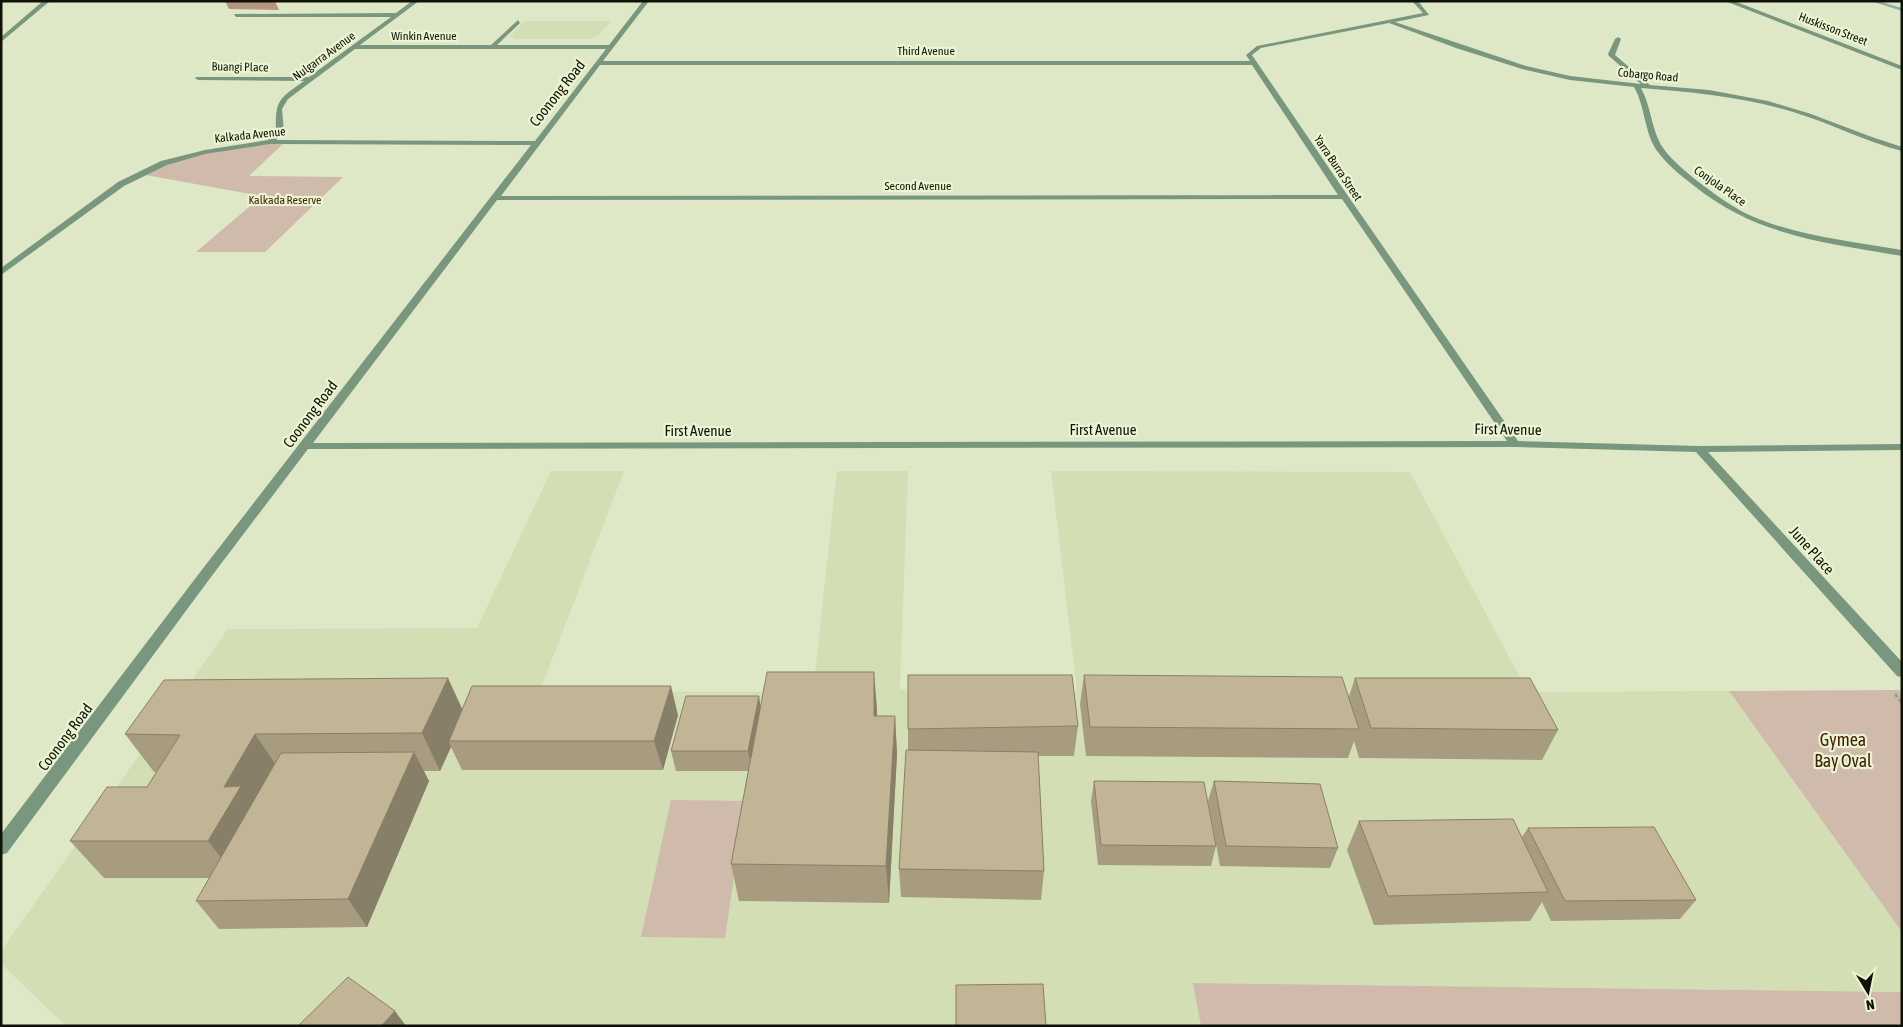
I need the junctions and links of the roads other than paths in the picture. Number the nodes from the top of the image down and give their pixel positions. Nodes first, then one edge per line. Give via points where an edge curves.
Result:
1 (47, 1) edge
2 (416, 1) edge
3 (646, 1) edge
4 (1415, 1) edge
5 (1728, 1) edge
6 (236, 15) dead end
7 (397, 15) junction
8 (518, 22) dead end
9 (1392, 23) junction
10 (1618, 39) dead end
11 (1, 40) edge
12 (356, 47) junction
13 (492, 47) junction
14 (611, 47) junction
15 (599, 63) junction
16 (1253, 63) junction
17 (1902, 68) edge
18 (198, 78) dead end
19 (312, 79) junction
20 (1637, 86) junction
21 (1649, 87) junction
22 (270, 142) junction
23 (536, 143) junction
24 (1902, 149) edge
25 (1344, 197) junction
26 (493, 198) junction
27 (1902, 252) edge
28 (1, 272) edge
29 (1515, 444) junction
30 (304, 446) junction
31 (1902, 448) edge
32 (1699, 449) junction
33 (1902, 672) edge
34 (1, 848) edge

1 - 11 street
2 - 7 street, Nulgarra Avenue
3 - 14 street, Coonong Road
4 - 9 street via 1427,14
5 - 17 street, Huskisson Street
6 - 7 street
7 - 12 street, Nulgarra Avenue
8 - 13 street
9 - 16 street via 1259,47 1249,55
9 - 20 street, Cobargo Road via 1519,67 1584,80
10 - 21 street via 1612,56
12 - 13 street, Winkin Avenue
12 - 19 street, Nulgarra Avenue
13 - 14 street, Winkin Avenue
14 - 15 street, Coonong Road
15 - 16 street, Third Avenue
15 - 23 street, Coonong Road
16 - 25 street, Yarra Burra Street
18 - 19 street, Buangi Place
19 - 22 street, Nulgarra Avenue via 282,101 280,132
20 - 21 street, Cobargo Road
20 - 27 street, Conjola Place via 1652,132 1664,154 1690,179 1728,207 1774,227 1807,236
21 - 24 street, Cobargo Road via 1726,95 1785,107
22 - 23 street, Kalkada Avenue
22 - 28 street, Kalkada Avenue via 205,152 156,166 121,184
23 - 26 street, Coonong Road
25 - 26 street, Second Avenue
25 - 29 street, Yarra Burra Street
26 - 30 street, Coonong Road
29 - 30 street, First Avenue
29 - 32 street, First Avenue
30 - 34 street, Coonong Road
31 - 32 street, First Avenue
32 - 33 street, June Place

